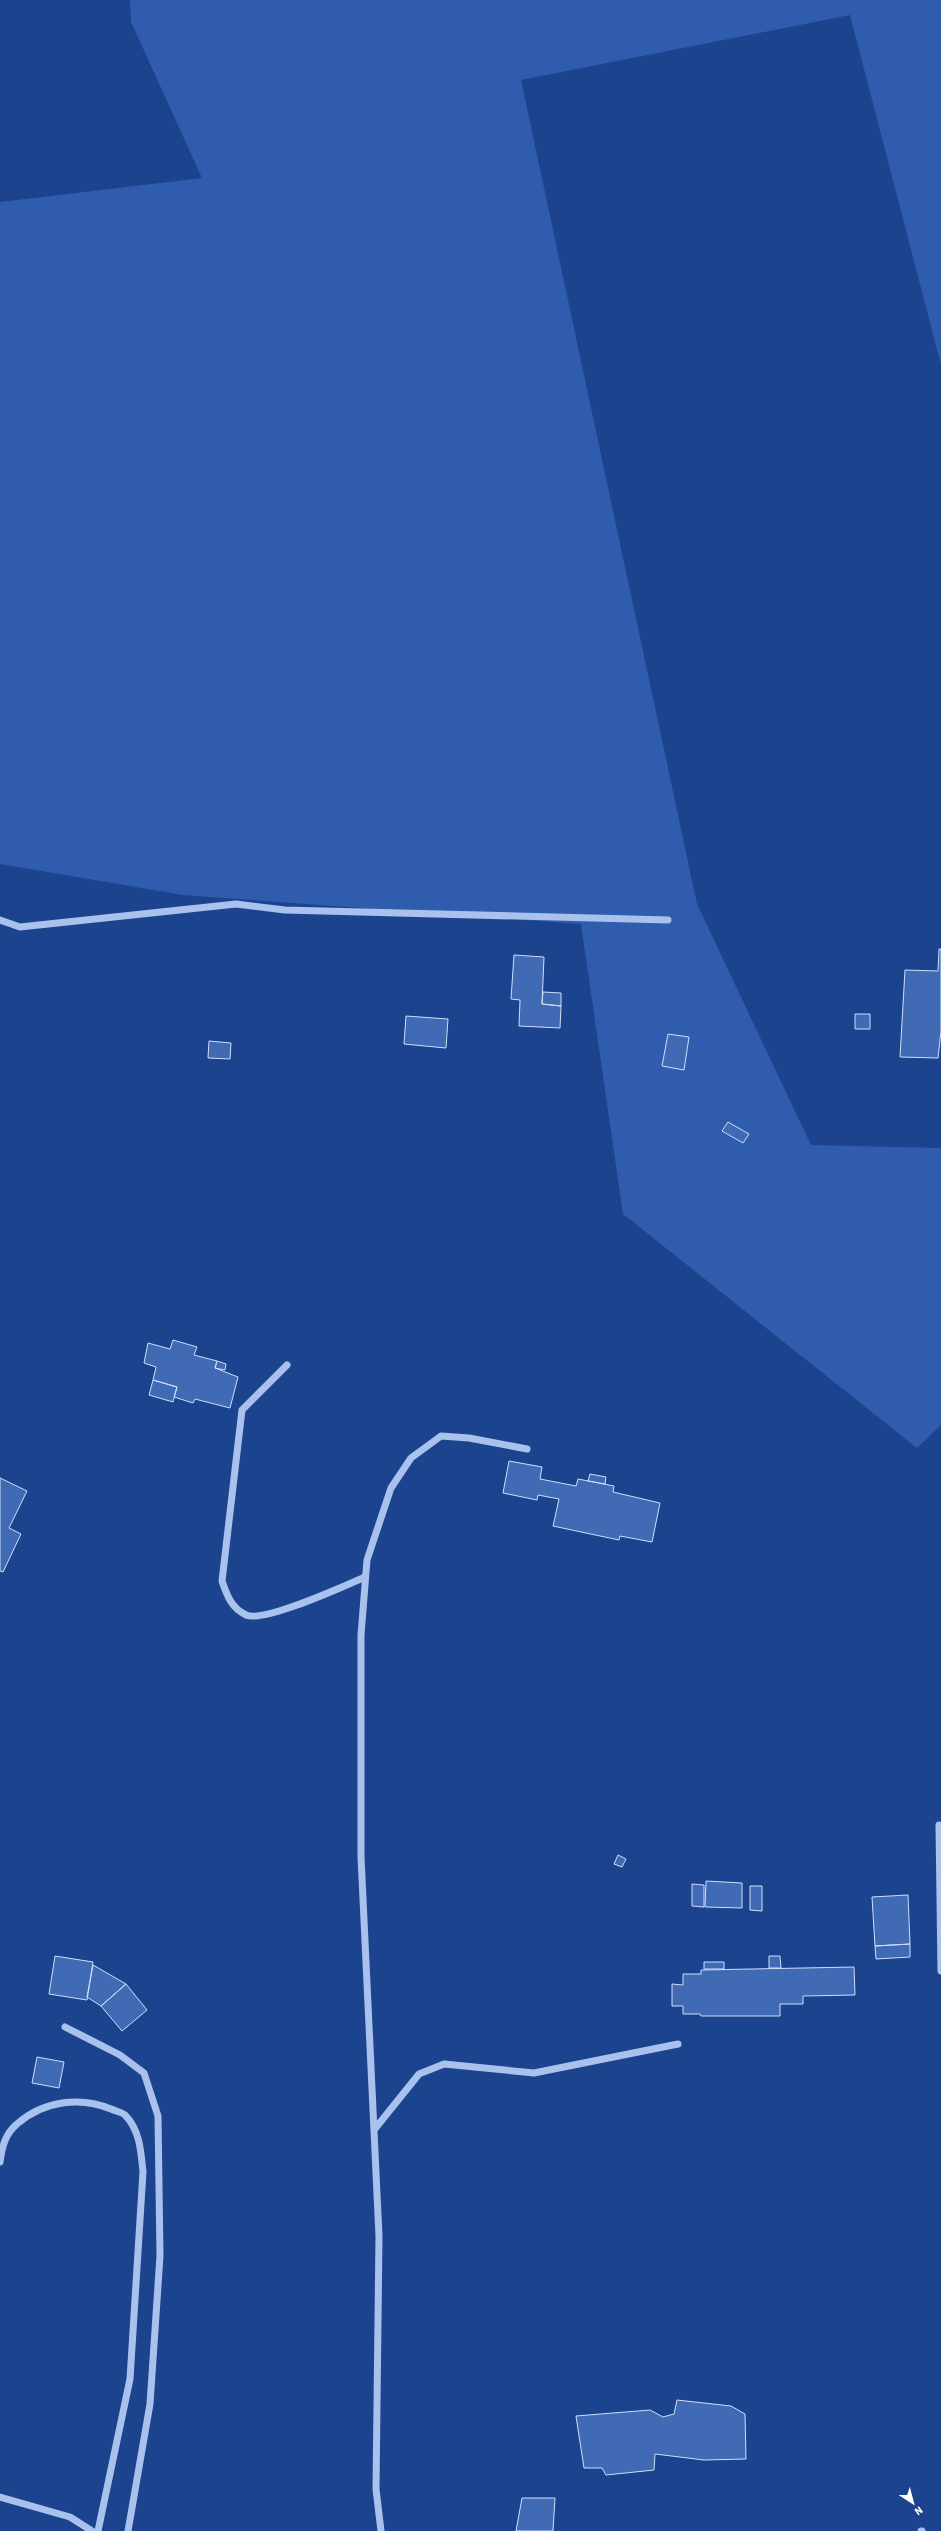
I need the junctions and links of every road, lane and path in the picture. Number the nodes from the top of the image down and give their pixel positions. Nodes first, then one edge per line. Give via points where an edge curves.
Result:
1 (0, 920) edge
2 (668, 920) dead end
3 (287, 1365) dead end
4 (527, 1449) dead end
5 (366, 1577) junction
6 (939, 1825) dead end
7 (941, 1972) edge
8 (65, 2027) dead end
9 (678, 2044) dead end
10 (374, 2130) junction
11 (0, 2162) edge
12 (0, 2497) edge
13 (92, 2531) edge
14 (98, 2531) edge
15 (128, 2531) edge
16 (381, 2531) edge

1 - 2 street via 20,927 236,904 285,910
3 - 5 street via 242,1410 222,1581 229,1601 246,1615 268,1616
4 - 5 street via 469,1438 441,1436 411,1458 391,1488 367,1560
5 - 10 street via 361,1635 361,1857
6 - 7 street
8 - 15 street via 120,2055 144,2073 158,2116 160,2256 150,2404
9 - 10 street via 534,2073 444,2064 419,2074
10 - 16 street via 379,2236 376,2489
11 - 14 street via 4,2142 16,2124 39,2110 60,2102 95,2102 125,2115 139,2139 143,2172 130,2379
12 - 13 street via 70,2517

